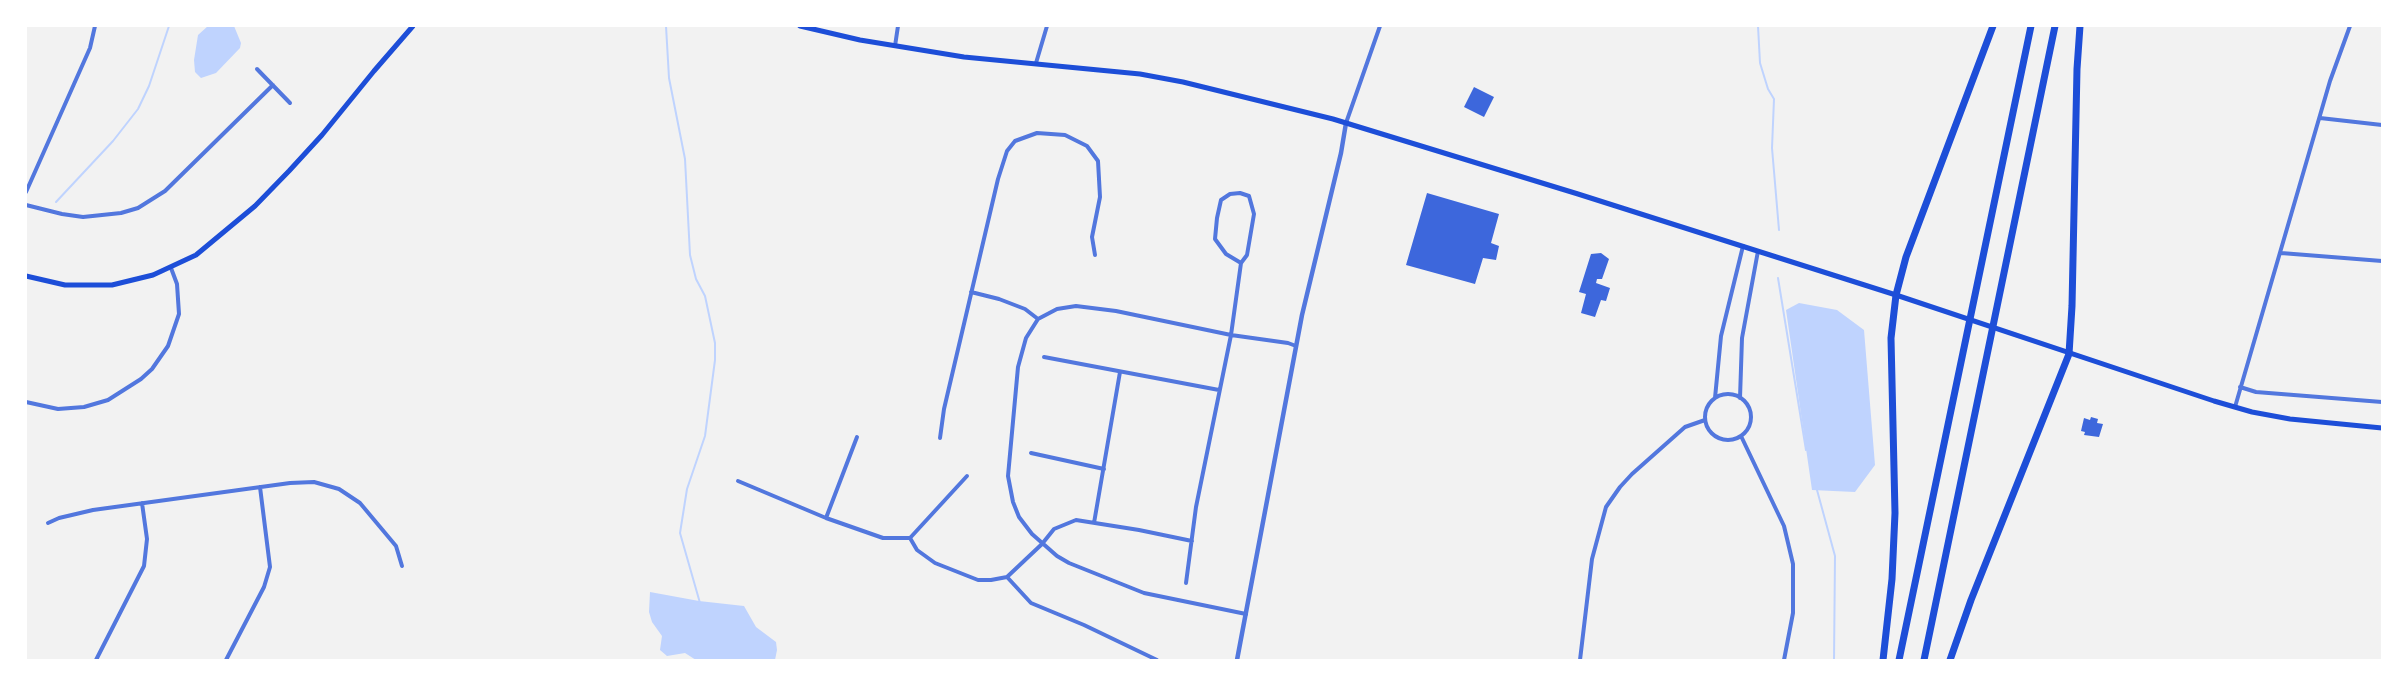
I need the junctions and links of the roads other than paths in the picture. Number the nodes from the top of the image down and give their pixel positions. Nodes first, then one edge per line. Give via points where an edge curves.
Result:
1 (95, 26) edge
2 (413, 26) edge
3 (800, 26) edge
4 (898, 26) edge
5 (1047, 26) edge
6 (1380, 26) edge
7 (1993, 26) edge
8 (2031, 26) edge
9 (2055, 26) edge
10 (2080, 26) edge
11 (2350, 26) edge
12 (895, 46) junction
13 (1036, 63) junction
14 (257, 69) dead end
15 (273, 85) junction
16 (290, 103) dead end
17 (2320, 118) junction
18 (1346, 123) junction
19 (2382, 125) edge
20 (26, 192) edge
21 (26, 205) edge
22 (1743, 246) junction
23 (1758, 251) junction
24 (2281, 253) junction
25 (1095, 255) dead end
26 (2382, 261) edge
27 (1241, 263) junction
28 (171, 268) junction
29 (26, 276) edge
30 (971, 292) junction
31 (1896, 295) junction
32 (1038, 319) junction
33 (1231, 335) junction
34 (1296, 346) junction
35 (2069, 354) junction
36 (1044, 357) dead end
37 (1120, 372) junction
38 (2240, 387) junction
39 (1219, 390) junction
40 (1715, 398) junction
41 (1740, 398) junction
42 (26, 402) edge
43 (2382, 402) edge
44 (2235, 406) junction
45 (1705, 420) junction
46 (2382, 428) edge
47 (1741, 436) junction
48 (857, 437) dead end
49 (940, 438) dead end
50 (1031, 453) dead end
51 (1104, 469) junction
52 (967, 476) dead end
53 (738, 481) dead end
54 (260, 487) junction
55 (142, 503) junction
56 (826, 518) junction
57 (48, 523) dead end
58 (1094, 523) junction
59 (910, 538) junction
60 (1192, 541) junction
61 (1042, 544) junction
62 (402, 566) dead end
63 (1007, 577) junction
64 (1186, 583) dead end
65 (1246, 614) junction
66 (96, 660) edge
67 (226, 660) edge
68 (1157, 660) edge
69 (1237, 660) edge
70 (1580, 660) edge
71 (1784, 660) edge
72 (1883, 660) edge
73 (1899, 660) edge
74 (1924, 660) edge
75 (1950, 660) edge

1 - 20 street via 90,48
2 - 28 main road via 322,135 255,206 196,255
3 - 12 main road
4 - 12 street
5 - 13 street
6 - 18 street
7 - 31 highway via 1906,258
8 - 73 highway
9 - 74 highway
10 - 35 highway
11 - 17 street
12 - 13 main road
13 - 18 main road via 1183,82
14 - 15 street
15 - 16 street
15 - 21 street via 165,191 138,208 83,217
17 - 19 street
17 - 24 street
18 - 22 main road
18 - 34 street
22 - 23 main road
22 - 40 street via 1722,336
23 - 31 main road
23 - 41 street via 1742,338
24 - 26 street
24 - 38 street
25 - 30 street via 1092,237 1100,197 1098,161 1087,146 1065,135 1037,133 1016,141 1007,152
27 - 27 street via 1247,255 1254,214 1249,196 1240,193 1221,200 1215,239 1226,254
27 - 33 street
28 - 29 main road via 136,280 96,286 65,285
28 - 42 street via 177,284 179,314 168,346 152,369 108,400 84,407 58,409
30 - 32 street via 1016,306
30 - 49 street
31 - 35 main road
31 - 72 highway via 1891,338 1895,513
32 - 33 street via 1057,309 1090,307
32 - 61 street via 1026,338 1018,368 1008,476 1019,517
33 - 34 street
33 - 39 street
34 - 65 street
35 - 44 main road
35 - 75 highway
36 - 37 street
37 - 39 street
37 - 51 street
38 - 43 street via 2256,392
38 - 44 street
39 - 60 street
40 - 41 street
40 - 45 street via 1706,410
41 - 47 street via 1747,405 1750,419
44 - 46 main road via 2290,419
45 - 47 street via 1716,437 1731,440
45 - 70 street via 1685,427 1620,486 1606,507 1592,559
47 - 71 street via 1784,526 1793,564 1793,613
48 - 56 street
50 - 51 street
51 - 58 street
52 - 59 street
53 - 56 street
54 - 55 street
54 - 62 street via 314,482 347,493 372,515 396,546
54 - 67 street via 270,567 264,587
55 - 57 street via 74,513
55 - 66 street via 147,539 144,566
56 - 59 street via 882,538
58 - 60 street
58 - 61 street via 1077,520 1054,529
59 - 63 street via 917,550 935,563 978,580
60 - 64 street
61 - 63 street
61 - 65 street via 1069,563 1144,593
63 - 68 street via 1031,603
65 - 69 street

